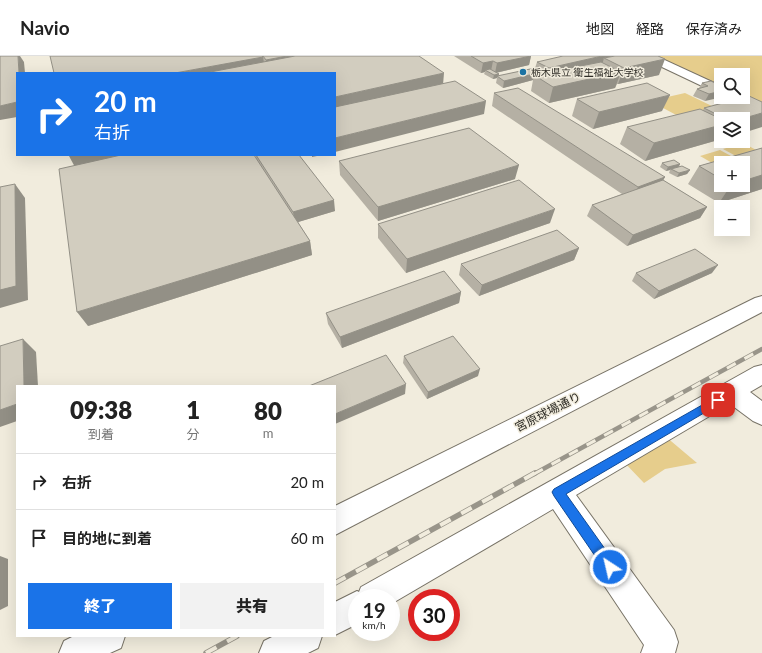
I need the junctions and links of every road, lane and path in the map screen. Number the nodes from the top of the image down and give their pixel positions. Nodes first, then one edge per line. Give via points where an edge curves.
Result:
1 (647, 56) edge
2 (714, 87) edge
3 (750, 104) edge
4 (762, 110) edge
5 (762, 303) edge
6 (762, 374) edge
7 (731, 392) junction
8 (762, 414) edge
9 (558, 492) junction
10 (336, 520) edge
11 (388, 589) edge
12 (348, 612) edge
13 (336, 618) edge
14 (108, 637) edge
15 (304, 637) edge
16 (76, 653) edge
17 (276, 653) edge
18 (658, 653) edge

1 - 2 street
3 - 4 street
5 - 10 street, 宮原球場通り
6 - 7 street
7 - 8 street
7 - 9 street
9 - 11 street
9 - 18 street via 662,642
12 - 13 street
14 - 16 street
15 - 17 street

